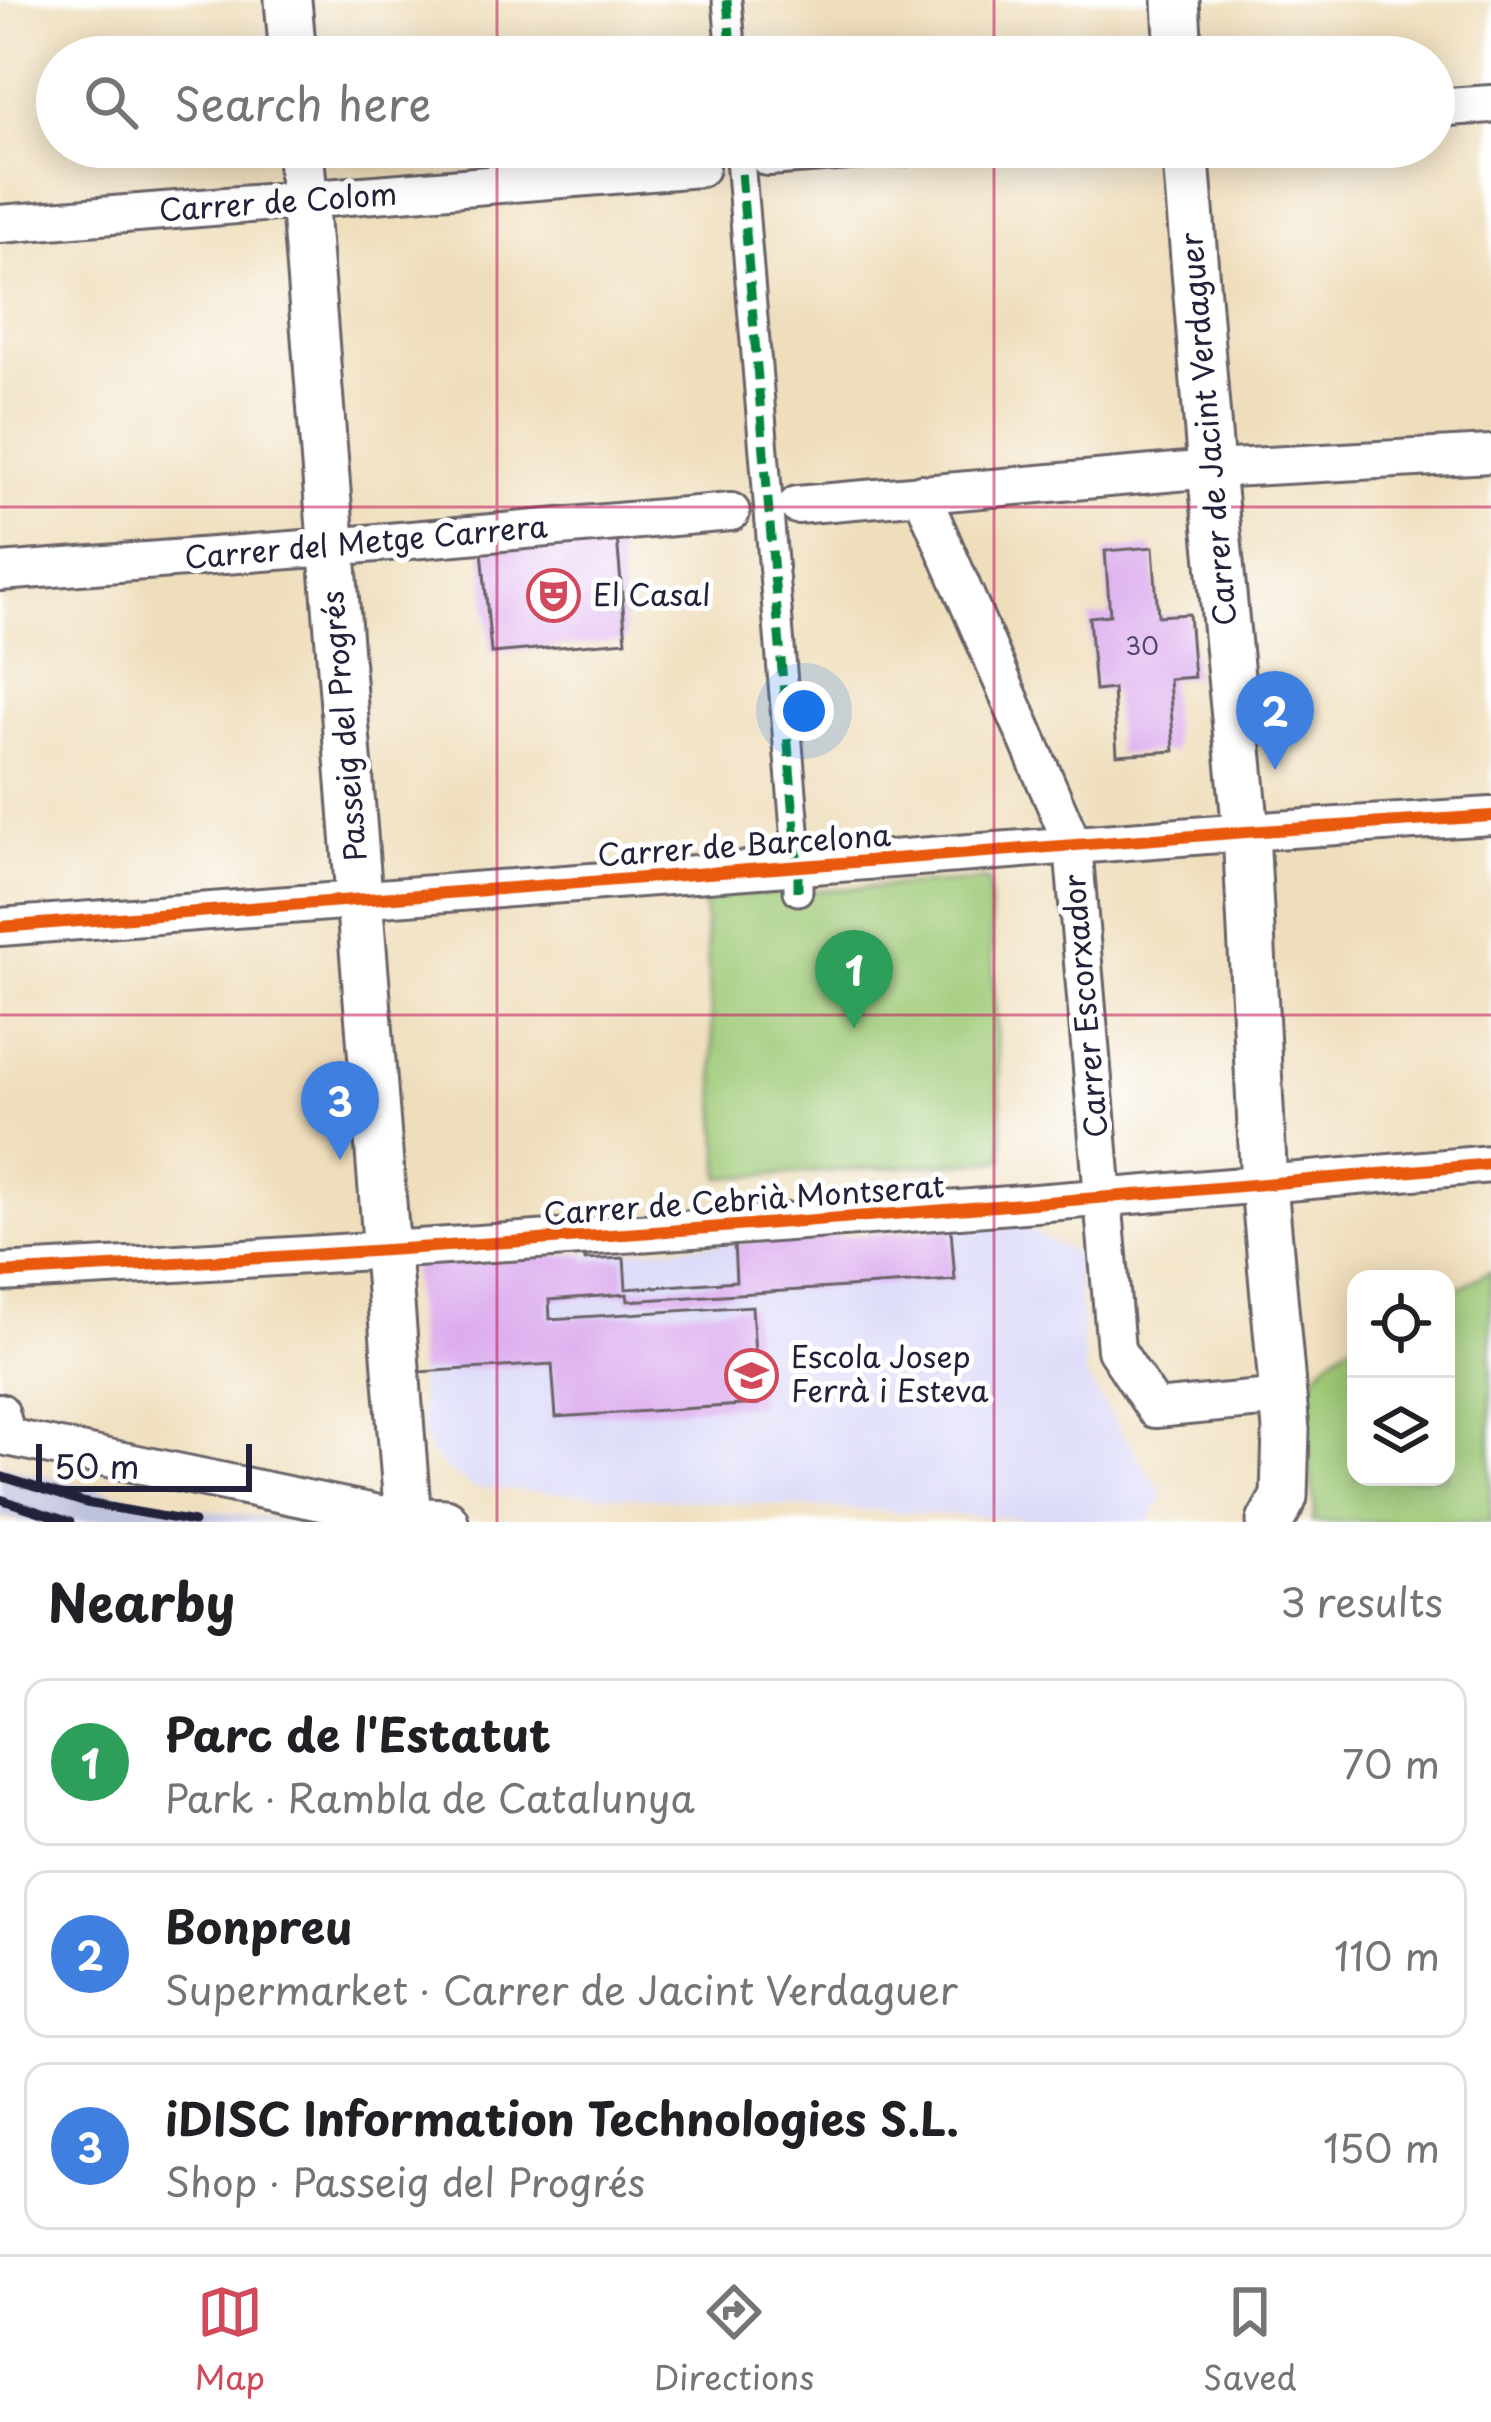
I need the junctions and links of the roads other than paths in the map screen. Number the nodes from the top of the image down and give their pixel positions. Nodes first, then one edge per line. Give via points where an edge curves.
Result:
1 (288, 0) edge
2 (727, 0) edge
3 (1176, 0) edge
4 (291, 36) edge
5 (730, 36) edge
6 (1178, 36) edge
7 (1491, 104) edge
8 (1455, 107) edge
9 (302, 168) edge
10 (700, 168) dead end
11 (754, 168) edge
12 (1186, 168) edge
13 (304, 201) junction
14 (0, 224) edge
15 (1491, 454) edge
16 (1211, 469) junction
17 (921, 494) junction
18 (797, 505) dead end
19 (731, 512) dead end
20 (331, 548) junction
21 (0, 572) edge
22 (1491, 816) edge
23 (1246, 832) junction
24 (1073, 845) junction
25 (798, 879) junction
26 (359, 900) junction
27 (0, 927) edge
28 (1491, 1164) edge
29 (1264, 1184) junction
30 (1101, 1197) junction
31 (387, 1252) junction
32 (0, 1274) edge
33 (1284, 1413) junction
34 (3, 1424) edge
35 (427, 1521) edge
36 (1270, 1522) edge

1 - 4 street
2 - 5 street
3 - 6 street
7 - 8 street
9 - 13 street, Passeig del Progrés
10 - 13 street, Carrer de Colom
11 - 25 street
12 - 16 street, Carrer de Jacint Verdaguer
13 - 14 street, Carrer de Colom
13 - 20 street, Passeig del Progrés
15 - 16 street
16 - 17 street
16 - 23 street, Carrer de Jacint Verdaguer
17 - 18 street
17 - 24 street, Carrer Escorxador
19 - 20 street, Carrer del Metge Carrera
20 - 21 street, Carrer del Metge Carrera
20 - 26 street, Passeig del Progrés
22 - 23 street, Carrer de Barcelona
23 - 24 street, Carrer de Barcelona
23 - 29 street, Carrer de Jacint Verdaguer
24 - 25 street, Carrer de Barcelona
24 - 30 street, Carrer Escorxador
25 - 26 street, Carrer de Barcelona
26 - 27 street, Carrer de Barcelona
26 - 31 street, Passeig del Progrés
28 - 29 street, Carrer de Cebrià Montserat
29 - 30 street, Carrer de Cebrià Montserat
29 - 33 street, Carrer de Jacint Verdaguer
30 - 31 street, Carrer de Cebrià Montserat
30 - 33 street, Carrer Escorxador via 1116,1350 1155,1409
31 - 32 street, Carrer de Cebrià Montserat
31 - 35 street, Passeig del Progrés
33 - 36 street, Carrer de Jacint Verdaguer via 1284,1497
34 - 35 street

